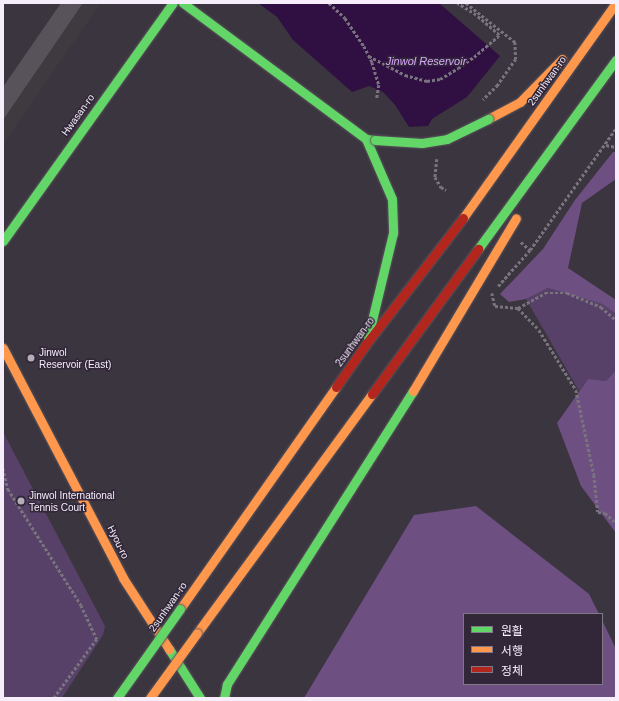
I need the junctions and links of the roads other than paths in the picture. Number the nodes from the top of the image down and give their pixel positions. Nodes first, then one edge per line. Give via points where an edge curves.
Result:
1 (173, 3) edge
2 (183, 3) edge
3 (616, 3) edge
4 (616, 60) edge
5 (578, 111) junction
6 (371, 139) junction
7 (3, 241) edge
8 (366, 344) junction
9 (3, 348) edge
10 (117, 698) edge
11 (150, 698) edge
12 (200, 698) edge
13 (224, 698) edge

1 - 7 main road, Hwasan-ro
2 - 6 main road
3 - 6 main road, bridge via 520,102 447,139 422,143
3 - 8 main road, 2sunhwan-ro via 450,236
4 - 5 main road
5 - 11 main road, bridge
5 - 13 main road via 404,404 227,684
6 - 8 main road via 392,199 393,233
8 - 10 main road, 2sunhwan-ro, bridge
9 - 12 main road, Hyou-ro via 123,578

